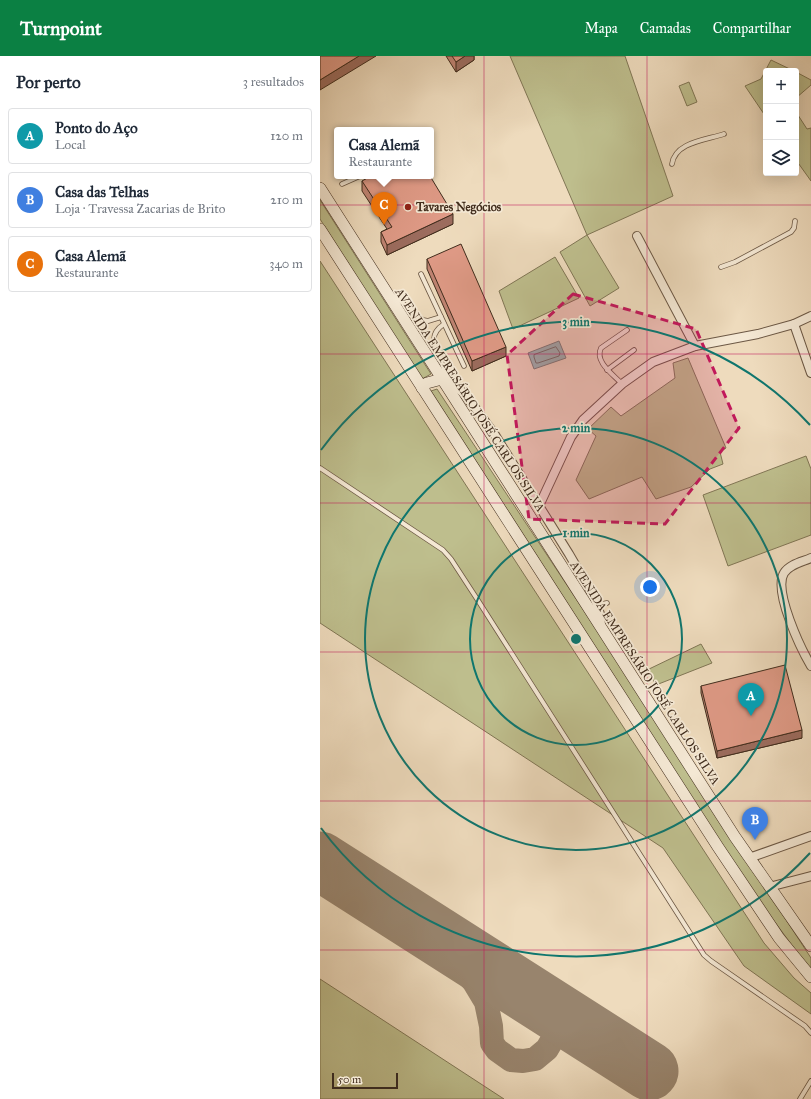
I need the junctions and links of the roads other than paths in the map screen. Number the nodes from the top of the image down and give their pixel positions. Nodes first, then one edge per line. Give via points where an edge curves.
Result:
1 (724, 134) dead end
2 (672, 164) dead end
3 (353, 179) edge
4 (342, 184) dead end
5 (320, 188) edge
6 (794, 221) dead end
7 (320, 229) edge
8 (637, 236) dead end
9 (721, 267) dead end
10 (421, 274) dead end
11 (382, 285) junction
12 (811, 316) edge
13 (441, 317) junction
14 (444, 324) junction
15 (794, 324) junction
16 (627, 330) dead end
17 (695, 346) junction
18 (634, 350) dead end
19 (464, 366) dead end
20 (607, 370) junction
21 (811, 373) edge
22 (442, 377) junction
23 (622, 384) junction
24 (422, 388) junction
25 (510, 459) junction
26 (498, 466) junction
27 (320, 468) edge
28 (539, 506) junction
29 (811, 558) edge
30 (607, 603) dead end
31 (598, 605) junction
32 (601, 627) junction
33 (811, 666) edge
34 (811, 836) edge
35 (749, 858) junction
36 (811, 876) edge
37 (769, 887) junction
38 (811, 946) edge
39 (811, 977) edge
40 (811, 1033) edge
41 (811, 1081) edge
42 (800, 1099) edge

1 - 2 lane via 681,148 673,157
3 - 4 lane
5 - 11 main road, AVENIDA EMPRESÁRIO JOSÉ CARLOS SILVA
6 - 9 lane via 791,232
7 - 24 main road
8 - 17 street
10 - 13 lane
11 - 13 lane via 423,320
11 - 22 main road, AVENIDA EMPRESÁRIO JOSÉ CARLOS SILVA
12 - 15 street
13 - 14 lane
14 - 19 lane
14 - 22 lane via 434,334
15 - 17 street
15 - 21 street
16 - 20 lane via 600,350
17 - 23 street via 653,362
18 - 20 lane
20 - 23 lane
22 - 24 main road via 427,382
22 - 25 street via 473,405
22 - 26 main road, AVENIDA EMPRESÁRIO JOSÉ CARLOS SILVA
23 - 28 street via 583,420 571,436
24 - 39 main road via 718,847 779,938
25 - 26 street
25 - 28 street
26 - 32 main road, AVENIDA EMPRESÁRIO JOSÉ CARLOS SILVA
27 - 40 lane via 443,550 479,602 704,955 805,1026
28 - 31 street
29 - 33 street via 791,566 784,573 782,580 785,608
30 - 31 lane
31 - 32 street
32 - 35 main road, AVENIDA EMPRESÁRIO JOSÉ CARLOS SILVA
34 - 35 street
35 - 37 main road, AVENIDA EMPRESÁRIO JOSÉ CARLOS SILVA
36 - 37 street
37 - 38 main road, AVENIDA EMPRESÁRIO JOSÉ CARLOS SILVA
41 - 42 lane

